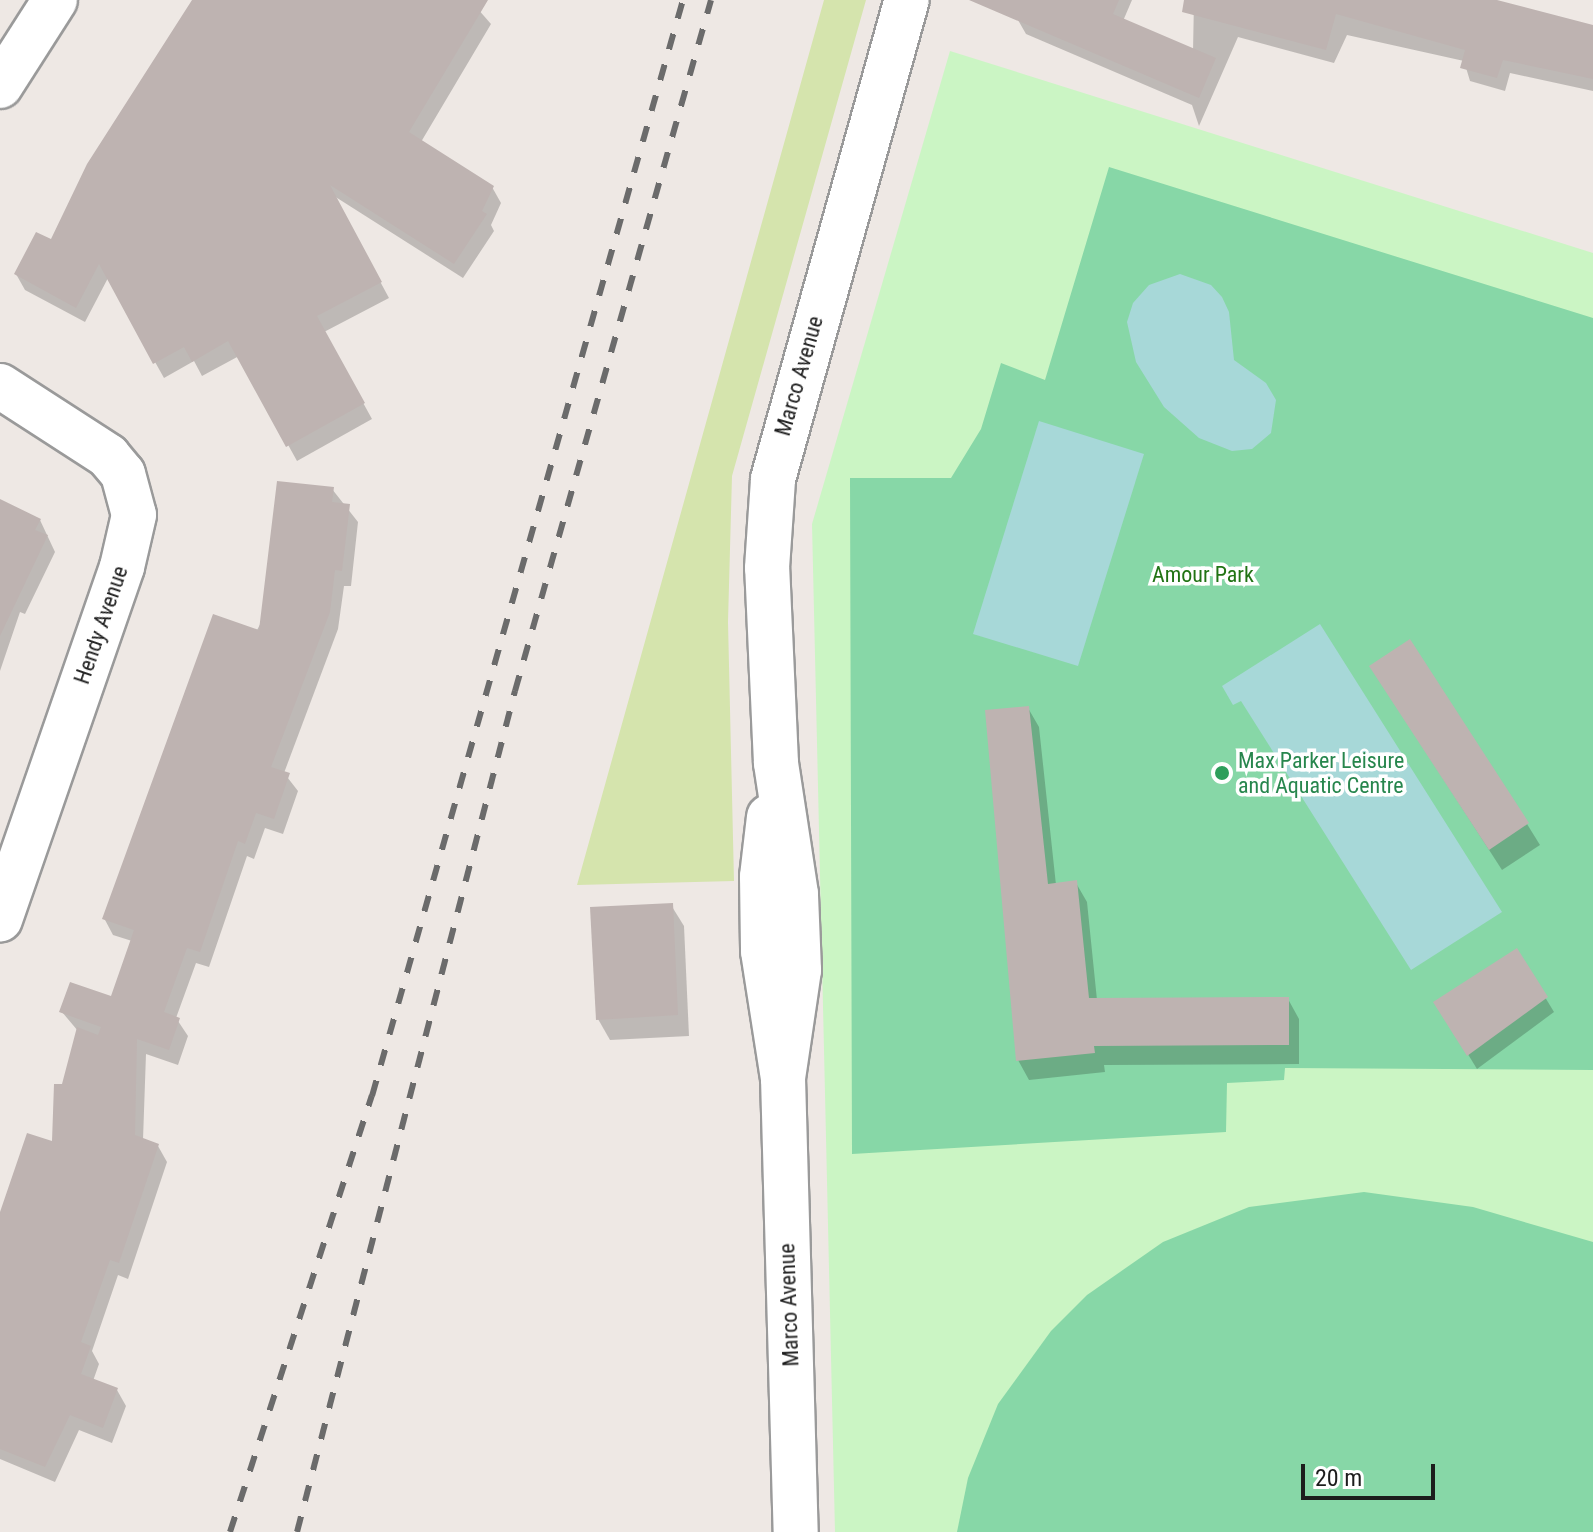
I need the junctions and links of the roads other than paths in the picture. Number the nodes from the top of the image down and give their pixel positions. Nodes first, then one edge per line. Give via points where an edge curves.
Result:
1 (55, 0) edge
2 (907, 0) edge
3 (0, 86) edge
4 (0, 386) edge
5 (0, 919) edge
6 (796, 1532) edge

1 - 3 street
2 - 6 street, Marco Avenue via 775,468 767,568 776,763 762,877 763,951 783,1078
4 - 5 street, Hendy Avenue via 108,456 127,484 134,515 126,553

